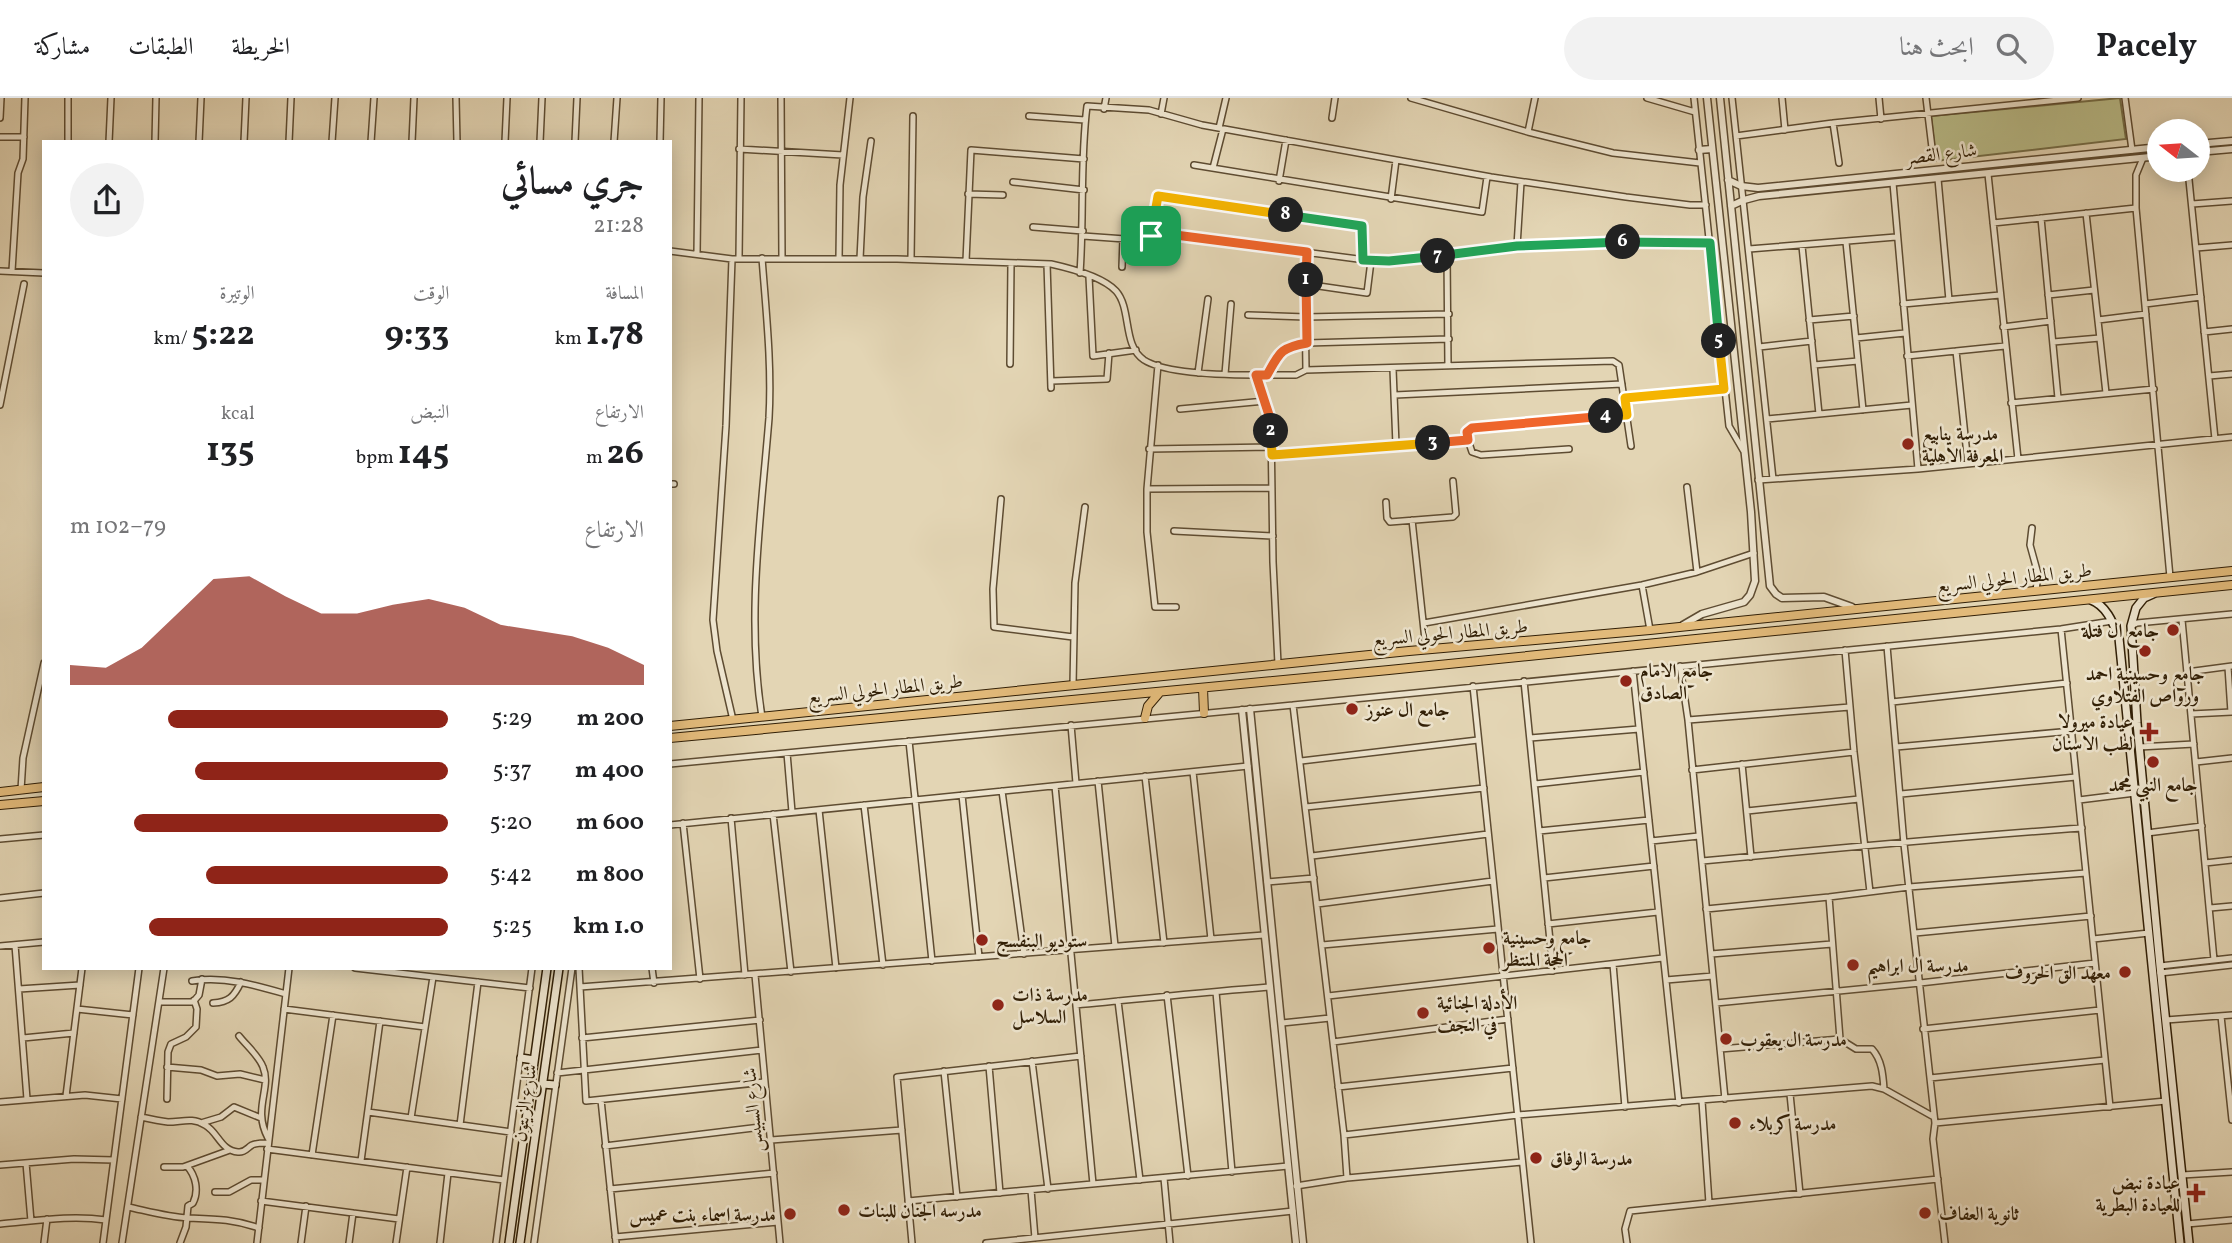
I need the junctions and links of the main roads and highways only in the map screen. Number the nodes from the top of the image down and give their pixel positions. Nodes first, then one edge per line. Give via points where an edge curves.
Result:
1 (2232, 571) edge
2 (2232, 584) edge
3 (2157, 592) junction
4 (2085, 598) junction
5 (1409, 651) junction
6 (1378, 654) junction
7 (1411, 667) junction
8 (1379, 671) junction
9 (1203, 688) junction
10 (1160, 692) junction
11 (1204, 713) road end
12 (1145, 718) road end
13 (672, 726) edge
14 (2134, 733) junction
15 (672, 738) edge
16 (42, 787) edge
17 (0, 792) edge
18 (42, 801) edge
19 (0, 805) edge
20 (547, 970) edge
21 (559, 970) edge
22 (521, 1058) road end
23 (534, 1060) junction
24 (543, 1084) junction
25 (555, 1085) road end
26 (519, 1171) junction
27 (531, 1171) junction
28 (2183, 1188) junction
29 (2174, 1190) junction
30 (515, 1197) junction
31 (527, 1199) junction
32 (2177, 1216) junction
33 (2187, 1220) junction
34 (509, 1243) edge
35 (520, 1243) edge
36 (2180, 1243) edge
37 (2189, 1243) edge

1 - 5 highway, طريق المطار الحولي السريع
2 - 3 highway, طريق المطار الحولي السريع
3 - 4 highway, طريق المطار الحولي السريع
3 - 14 main road via 2136,608 2131,626
4 - 7 highway, طريق المطار الحولي السريع
4 - 14 main road via 2102,606 2119,638
5 - 6 highway, طريق المطار الحولي السريع
5 - 7 highway
6 - 8 highway
6 - 13 highway, طريق المطار الحولي السريع
7 - 8 highway, طريق المطار الحولي السريع
8 - 9 highway, طريق المطار الحولي السريع
9 - 10 highway, طريق المطار الحولي السريع
9 - 11 highway
10 - 12 highway
10 - 15 highway, طريق المطار الحولي السريع
14 - 28 main road
14 - 29 main road
16 - 17 highway
18 - 19 highway
20 - 23 main road, شارع الزيتون
21 - 24 main road, شارع الزيتون
22 - 23 main road
23 - 26 main road, شارع الزيتون
24 - 25 main road
24 - 27 main road, شارع الزيتون
26 - 27 main road via 525,1176
26 - 30 main road, شارع الزيتون
27 - 31 main road, شارع الزيتون
28 - 29 main road
28 - 33 main road
29 - 32 main road
30 - 31 main road
30 - 34 main road, شارع الزيتون
31 - 35 main road, شارع الزيتون
32 - 33 main road via 2181,1213
32 - 36 main road
33 - 37 main road

